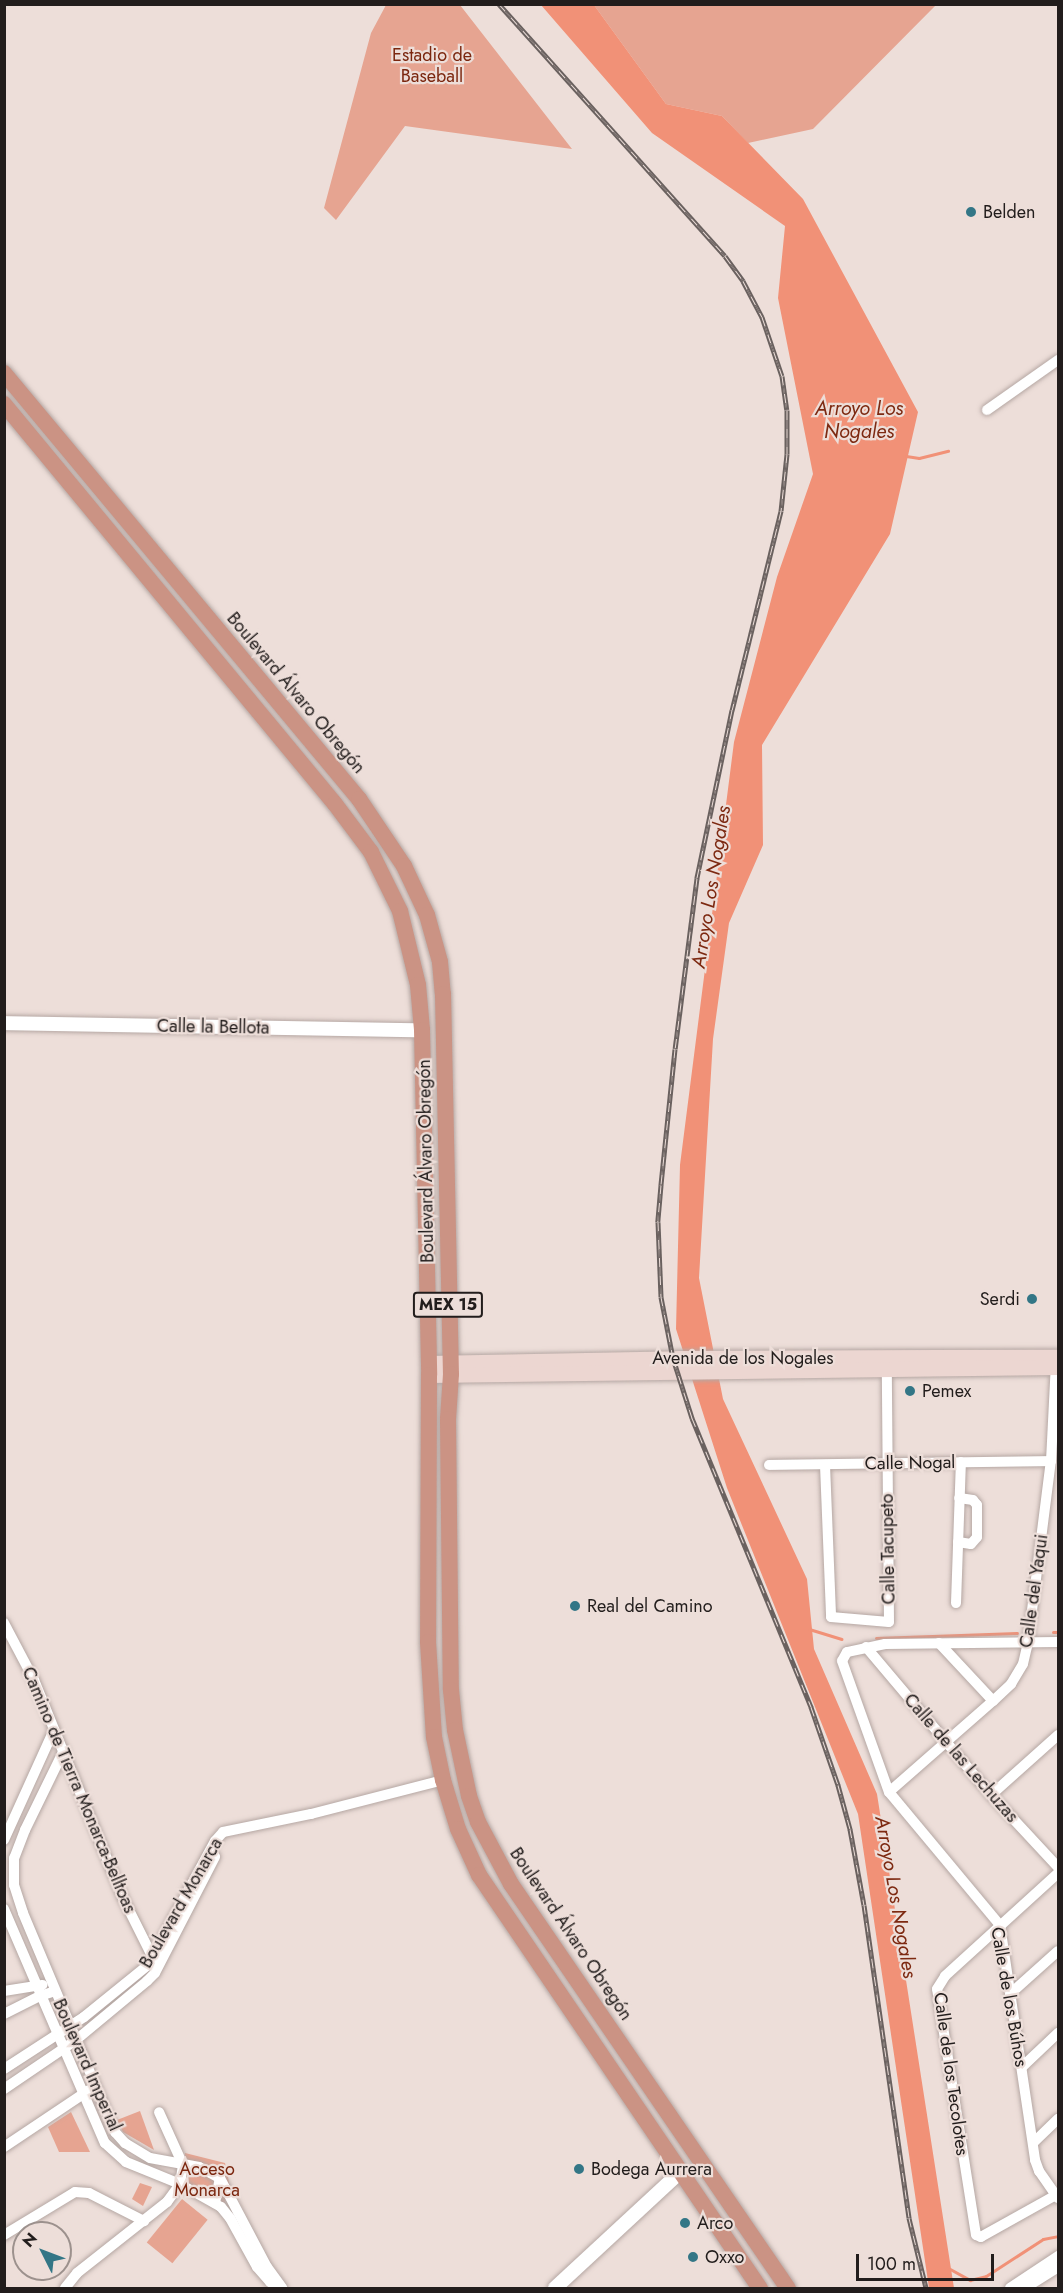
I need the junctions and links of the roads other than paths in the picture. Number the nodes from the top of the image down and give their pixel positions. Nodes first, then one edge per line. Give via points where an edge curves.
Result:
1 (1059, 360) edge
2 (4, 373) edge
3 (4, 404) edge
4 (987, 410) dead end
5 (4, 1023) edge
6 (423, 1030) junction
7 (1057, 1362) edge
8 (721, 1364) junction
9 (450, 1368) junction
10 (428, 1369) junction
11 (887, 1369) junction
12 (1051, 1461) junction
13 (961, 1462) junction
14 (886, 1464) junction
15 (769, 1465) dead end
16 (825, 1465) junction
17 (959, 1498) junction
18 (958, 1542) junction
19 (956, 1603) dead end
20 (4, 1623) edge
21 (9, 1639) edge
22 (1028, 1642) junction
23 (1059, 1642) edge
24 (939, 1643) junction
25 (866, 1647) junction
26 (993, 1701) junction
27 (54, 1730) junction
28 (1059, 1736) edge
29 (946, 1742) junction
30 (64, 1750) junction
31 (443, 1780) junction
32 (889, 1792) junction
33 (992, 1795) junction
34 (7, 1828) edge
35 (244, 1828) junction
36 (25, 1830) junction
37 (4, 1840) edge
38 (1059, 1867) edge
39 (1059, 1873) edge
40 (23, 1913) junction
41 (5, 1915) edge
42 (1000, 1925) junction
43 (1059, 1951) edge
44 (153, 1958) junction
45 (53, 1987) junction
46 (4, 1990) edge
47 (38, 1991) junction
48 (1010, 1994) junction
49 (4, 2014) edge
50 (70, 2025) junction
51 (58, 2033) junction
52 (1059, 2033) edge
53 (76, 2040) junction
54 (65, 2048) junction
55 (1022, 2067) junction
56 (4, 2069) edge
57 (96, 2086) junction
58 (4, 2089) edge
59 (84, 2093) junction
60 (159, 2112) dead end
61 (1059, 2118) edge
62 (1033, 2143) junction
63 (4, 2147) edge
64 (183, 2165) junction
65 (679, 2173) junction
66 (220, 2178) junction
67 (180, 2184) junction
68 (1057, 2196) edge
69 (215, 2203) junction
70 (144, 2221) junction
71 (4, 2235) edge
72 (1059, 2256) edge
73 (1059, 2267) edge
74 (283, 2288) edge
75 (65, 2289) edge
76 (555, 2289) edge
77 (760, 2289) edge
78 (788, 2289) edge
79 (1010, 2289) edge
80 (1025, 2289) edge

1 - 4 street
2 - 9 highway, Boulevard Álvaro Obregón / MEX 15 via 359,799 396,852 427,915 440,962 443,994
3 - 6 highway, Boulevard Álvaro Obregón / MEX 15 via 371,852 400,911 418,985
5 - 6 street, Calle la Bellota
6 - 10 highway, Boulevard Álvaro Obregón / MEX 15
7 - 8 main road, Avenida de los Nogales
7 - 11 main road, Avenida de los Nogales
7 - 12 street, Calle del Yaqui
8 - 9 main road, Avenida de los Nogales
8 - 11 main road, Avenida de los Nogales
9 - 10 main road, Avenida de los Nogales
9 - 78 highway, Boulevard Álvaro Obregón / MEX 15 via 451,1690 462,1766 478,1822 511,1884
10 - 31 highway, Boulevard Álvaro Obregón / MEX 15 via 428,1642 434,1737
11 - 14 street, Calle Tacupeto
12 - 13 street, Calle Nogal
12 - 22 street, Calle del Yaqui
13 - 14 street, Calle Nogal
13 - 17 street
14 - 16 street, Calle Nogal
14 - 16 street, Calle Tacupeto via 889,1622 831,1617
15 - 16 street, Calle Nogal
17 - 18 street
17 - 18 street via 973,1500 977,1505 977,1537 971,1544
18 - 19 street
20 - 21 street, Camino de Tierra Monarca-Belltoas
21 - 27 street, Camino de Tierra Monarca-Belltoas
22 - 23 street
22 - 24 street
22 - 26 street, Calle del Yaqui via 1018,1673
24 - 25 street
24 - 26 street
25 - 29 street, Calle de las Lechuzas
25 - 32 street, Calle de los Búhos via 843,1656 842,1661
26 - 29 street, Calle del Yaqui
27 - 30 street, Camino de Tierra Monarca-Belltoas
27 - 34 street
28 - 33 street
29 - 32 street, Calle del Yaqui
29 - 33 street, Calle de las Lechuzas
30 - 36 street, Boulevard Imperial
30 - 44 street, Camino de Tierra Monarca-Belltoas via 118,1886
31 - 35 street, Boulevard Monarca
31 - 65 highway, Boulevard Álvaro Obregón / MEX 15 via 458,1829 479,1875
32 - 42 street, Calle de los Búhos
33 - 38 street, Calle de las Lechuzas
34 - 36 street
34 - 37 street
35 - 44 street, Boulevard Monarca via 219,1835
35 - 53 street, Boulevard Monarca via 223,1842 155,1973
36 - 40 street, Boulevard Imperial via 13,1869
39 - 42 street, Calle de los Tecolotes
40 - 41 street
40 - 45 street, Boulevard Imperial
41 - 47 street, Boulevard Imperial
42 - 48 street, Calle de los Búhos
42 - 68 street, Calle de los Tecolotes via 945,1976 937,1989 975,2232 981,2237
43 - 48 street
44 - 50 street, Boulevard Monarca via 140,1974
45 - 47 street
45 - 50 street, Boulevard Imperial
46 - 47 street
47 - 49 street
47 - 51 street, Boulevard Imperial
48 - 55 street, Calle de los Búhos
50 - 51 street, Boulevard Monarca
50 - 53 street, Boulevard Imperial
51 - 54 street, Boulevard Imperial
51 - 56 street, Boulevard Monarca
52 - 55 street
53 - 54 street, Boulevard Monarca
53 - 57 street, Boulevard Imperial
54 - 58 street, Boulevard Monarca
54 - 59 street, Boulevard Imperial
55 - 62 street, Calle de los Búhos
57 - 59 street
57 - 64 street, Boulevard Imperial via 115,2132 125,2144 150,2158
59 - 63 street
59 - 67 street, Boulevard Imperial via 111,2150 126,2162
60 - 64 street
61 - 62 street
62 - 68 street, Calle de los Búhos via 1039,2171
64 - 66 street, Boulevard Imperial via 205,2169
64 - 67 street
65 - 76 street
65 - 77 highway, Boulevard Álvaro Obregón / MEX 15
66 - 69 street
66 - 74 street, Boulevard Imperial
67 - 69 street, Boulevard Imperial
67 - 70 street via 167,2202
69 - 74 street, Boulevard Imperial via 230,2218 257,2267 270,2282
70 - 71 street via 83,2191 69,2195
70 - 75 street via 77,2273
72 - 79 street
73 - 80 street

